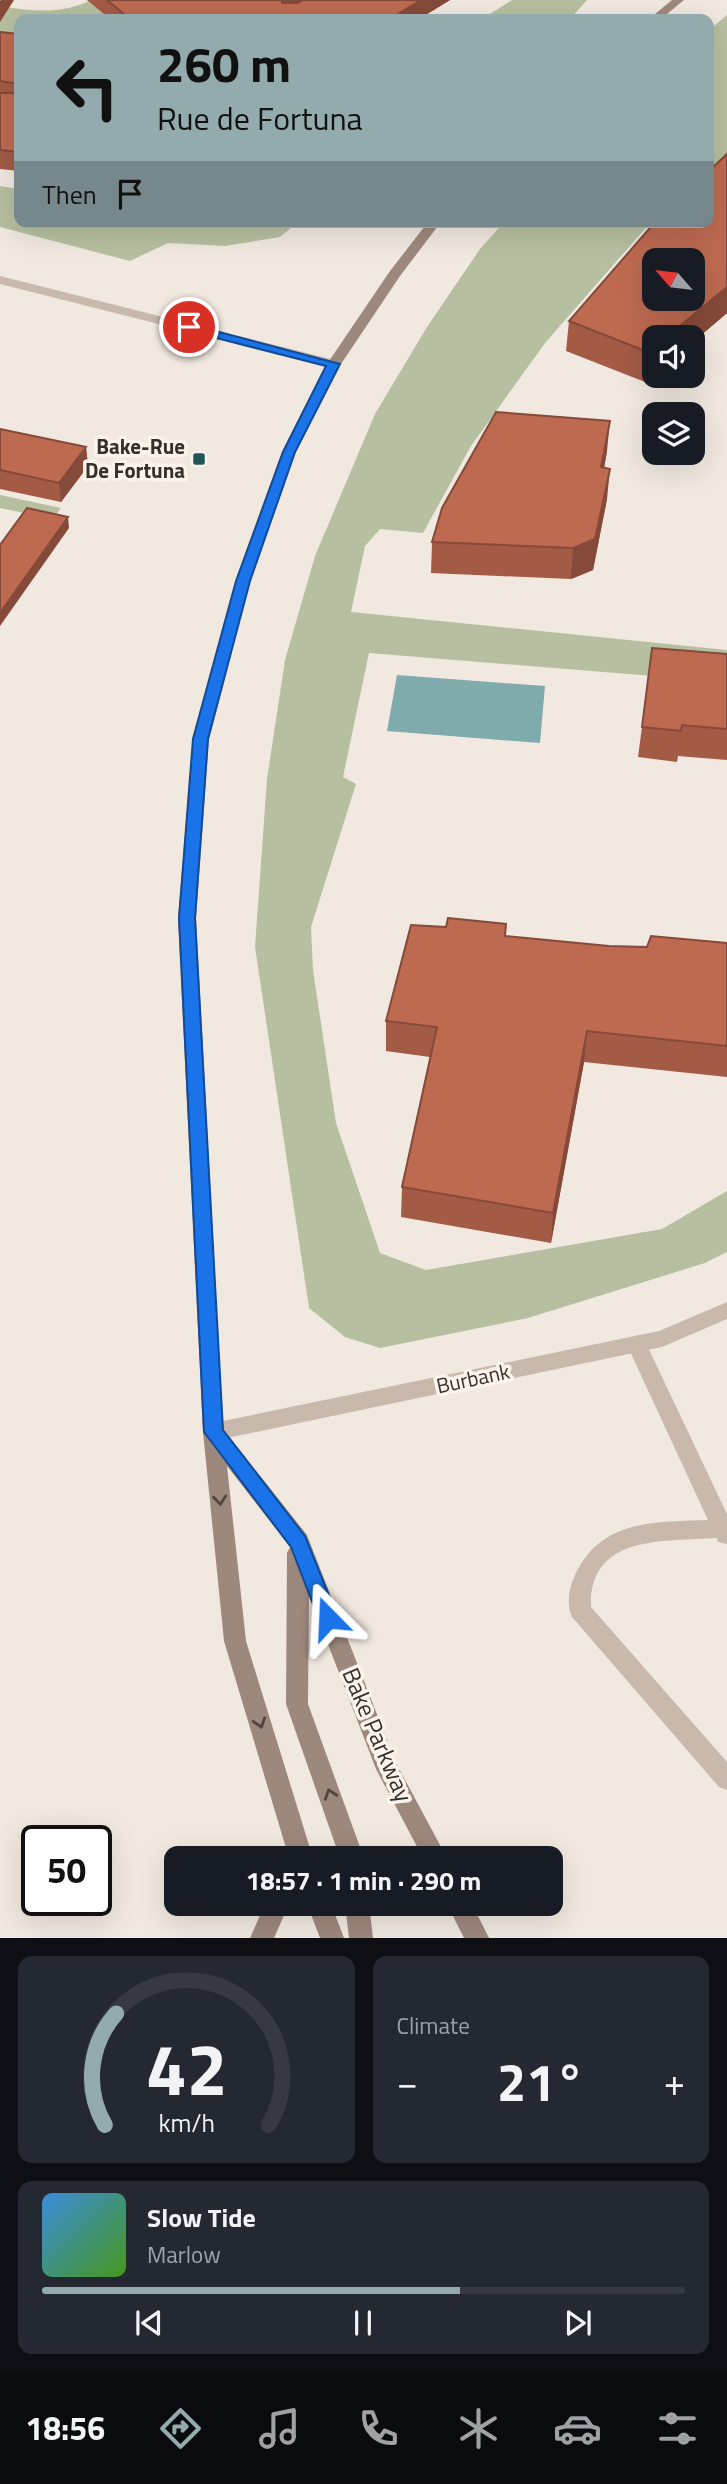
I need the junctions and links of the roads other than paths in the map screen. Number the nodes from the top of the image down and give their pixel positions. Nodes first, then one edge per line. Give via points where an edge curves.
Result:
1 (679, 0) edge
2 (661, 14) edge
3 (430, 228) edge
4 (0, 280) edge
5 (334, 364) junction
6 (727, 1310) edge
7 (637, 1345) junction
8 (213, 1432) junction
9 (725, 1531) edge
10 (299, 1542) junction
11 (727, 1779) edge
12 (296, 1846) edge
13 (348, 1846) edge
14 (429, 1846) edge
15 (272, 1916) edge
16 (324, 1916) edge
17 (359, 1916) edge
18 (465, 1916) edge
19 (262, 1938) edge
20 (332, 1938) edge
21 (361, 1938) edge
22 (477, 1938) edge

1 - 2 main road
3 - 5 main road
4 - 5 street
5 - 8 main road via 289,452 243,581 201,739 187,918
6 - 7 street, Burbank
7 - 8 street, Burbank
7 - 9 street
8 - 10 main road, Bake Parkway
8 -> 12 main road via 234,1641
9 - 11 street via 647,1533 611,1542 581,1584 580,1610
13 -> 10 main road via 297,1704
10 - 14 main road, Bake Parkway via 387,1769
15 - 19 main road
16 - 20 main road
17 - 21 main road
18 - 22 main road

